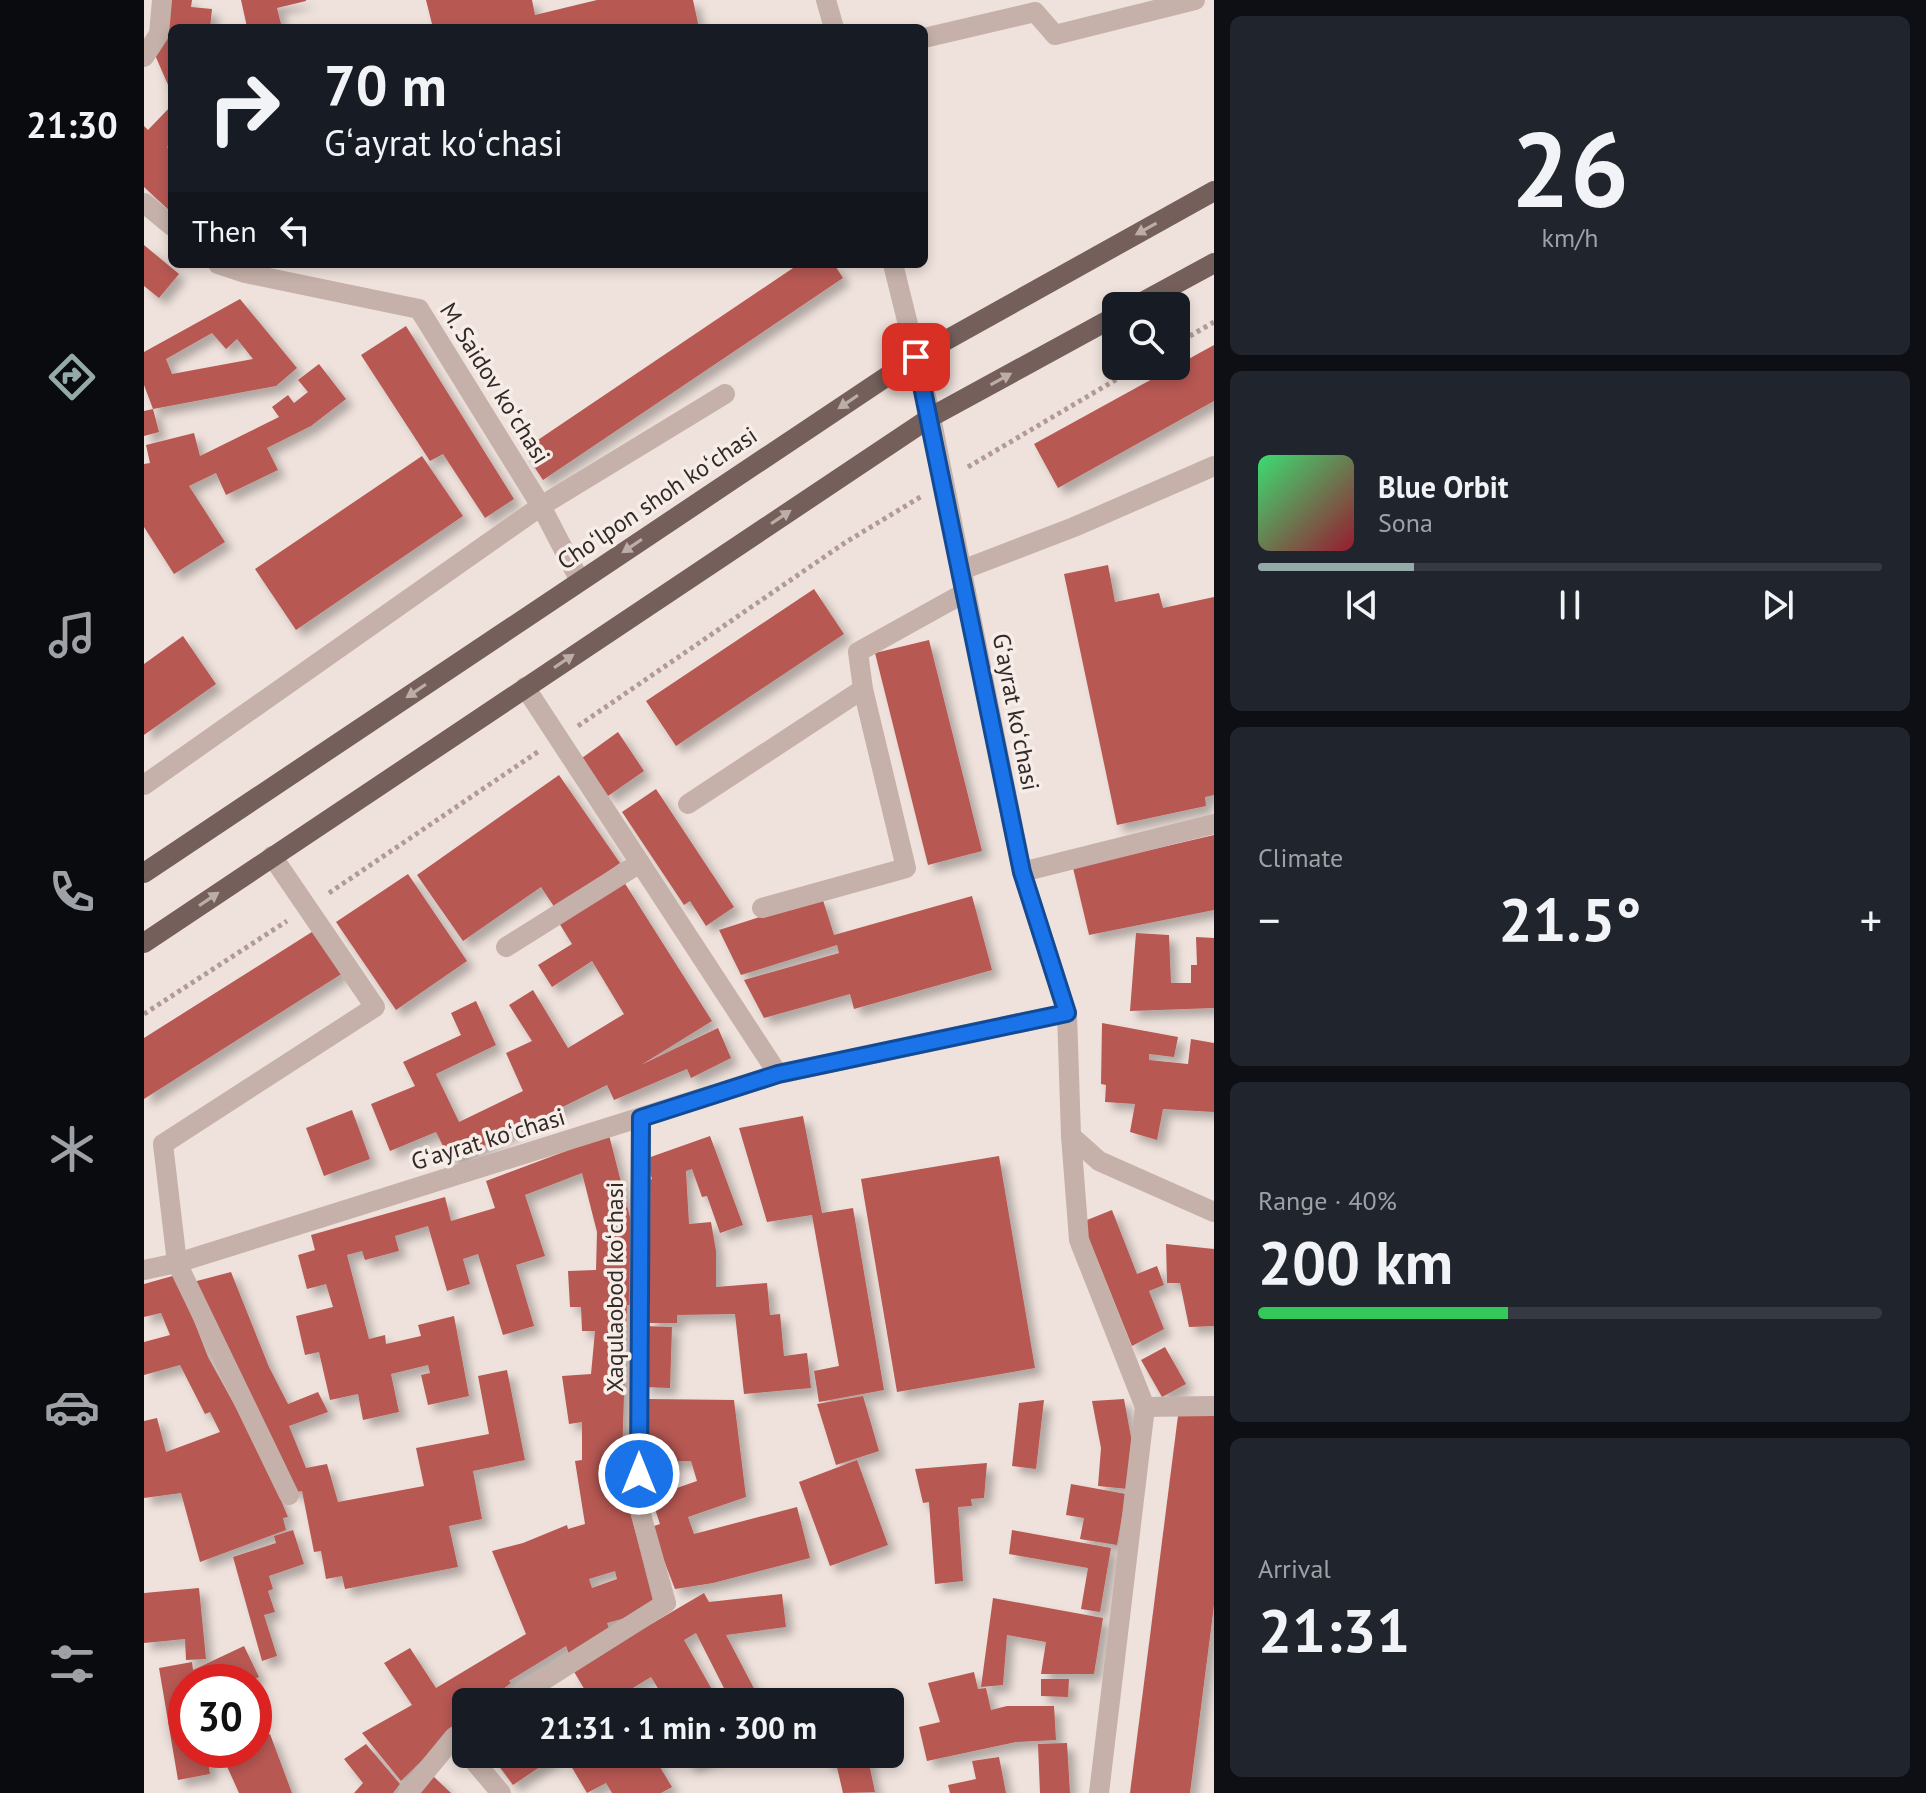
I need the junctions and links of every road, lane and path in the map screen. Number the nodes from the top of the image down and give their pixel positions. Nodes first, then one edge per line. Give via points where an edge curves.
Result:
1 (162, 0) edge
2 (826, 0) edge
3 (1195, 0) edge
4 (833, 24) edge
5 (928, 37) edge
6 (144, 57) edge
7 (1214, 191) edge
8 (144, 203) edge
9 (168, 223) edge
10 (1214, 263) edge
11 (230, 268) edge
12 (894, 268) edge
13 (1161, 292) edge
14 (1214, 322) edge
15 (1102, 324) edge
16 (1190, 336) edge
17 (916, 357) junction
18 (1115, 380) edge
19 (725, 394) dead end
20 (931, 417) junction
21 (1214, 466) edge
22 (944, 482) junction
23 (541, 506) junction
24 (962, 570) junction
25 (580, 581) junction
26 (966, 592) junction
27 (525, 687) junction
28 (863, 689) junction
29 (559, 738) junction
30 (144, 785) edge
31 (688, 804) dead end
32 (1214, 824) edge
33 (272, 856) junction
34 (640, 863) junction
35 (1022, 872) junction
36 (144, 873) edge
37 (308, 908) junction
38 (762, 908) dead end
39 (144, 943) edge
40 (506, 947) dead end
41 (1067, 1013) junction
42 (144, 1014) edge
43 (778, 1074) junction
44 (641, 1118) junction
45 (1071, 1136) junction
46 (1214, 1212) edge
47 (177, 1263) junction
48 (144, 1270) edge
49 (1214, 1406) edge
50 (1145, 1407) junction
51 (289, 1495) dead end
52 (531, 1688) edge
53 (452, 1754) edge
54 (482, 1768) edge
55 (408, 1793) edge
56 (501, 1793) edge
57 (1099, 1793) edge

1 - 6 street via 159,34
2 - 4 street
3 - 5 street via 1055,35 1035,12
7 -> 17 main road, Choʻlpon shoh koʻchasi
8 - 9 street
10 - 13 main road
11 - 23 street, M. Saidov koʻchasi via 419,309
12 - 17 street, Gʻayrat koʻchasi
14 - 16 path
20 -> 15 main road
17 - 20 street, Gʻayrat koʻchasi
17 -> 25 main road, Choʻlpon shoh koʻchasi
18 - 22 path
19 - 23 street
20 - 22 street, Gʻayrat koʻchasi
27 -> 20 main road
21 - 24 street
22 - 24 street, Gʻayrat koʻchasi
22 - 29 path via 846,542
23 - 25 street, M. Saidov koʻchasi
23 - 30 street
24 - 26 street, Gʻayrat koʻchasi
25 -> 36 main road, Choʻlpon shoh koʻchasi
26 - 28 street via 858,652
26 - 35 street, Gʻayrat koʻchasi
27 - 29 street
27 - 33 main road
28 - 31 street
28 - 38 street via 906,868
29 - 34 street
29 - 37 path
32 - 35 street
33 - 37 street
39 -> 33 main road
34 - 40 street
34 - 43 street
35 - 41 street, Gʻayrat koʻchasi
37 - 42 path
37 - 47 street via 375,1007 163,1144
41 - 43 street, Gʻayrat koʻchasi
41 - 45 street, Gʻayrat koʻchasi
43 - 44 street, Gʻayrat koʻchasi
44 - 47 street, Gʻayrat koʻchasi
44 - 52 street, Xaqulaobod koʻchasi via 638,1504 666,1603
45 - 46 street via 1099,1161
45 - 50 street, Gʻayrat koʻchasi via 1079,1240
47 - 48 street, Gʻayrat koʻchasi
47 - 51 street
49 - 50 street
50 - 57 street
53 - 55 street
54 - 56 street

